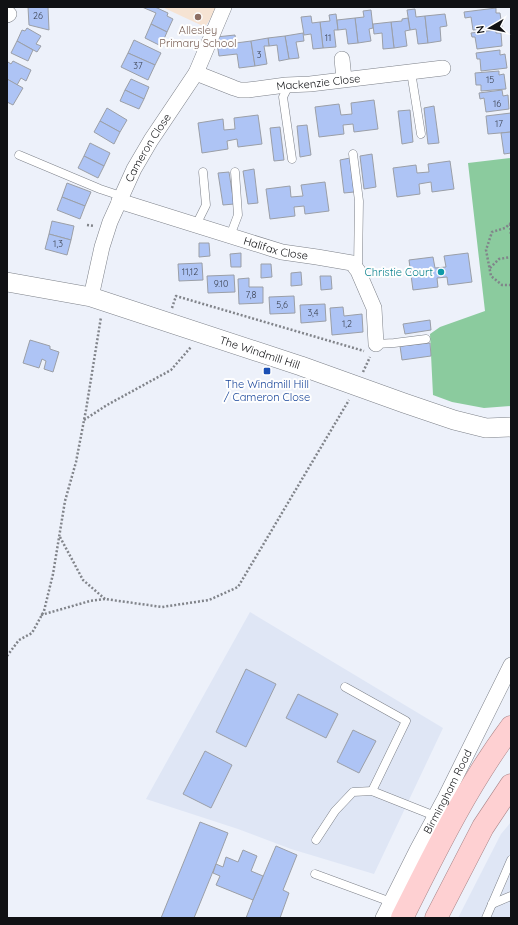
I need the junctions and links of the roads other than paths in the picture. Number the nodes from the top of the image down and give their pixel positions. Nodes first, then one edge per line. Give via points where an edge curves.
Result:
1 (224, 7) edge
2 (342, 59) dead end
3 (443, 68) dead end
4 (196, 72) junction
5 (411, 72) junction
6 (344, 79) junction
7 (289, 84) junction
8 (421, 134) dead end
9 (353, 154) dead end
10 (19, 155) dead end
11 (292, 159) dead end
12 (203, 172) dead end
13 (235, 172) dead end
14 (120, 198) junction
15 (196, 225) junction
16 (230, 236) junction
17 (358, 271) junction
18 (7, 282) edge
19 (97, 299) junction
20 (426, 339) dead end
21 (373, 349) joint
22 (511, 427) edge
23 (511, 665) edge
24 (345, 687) dead end
25 (511, 727) edge
26 (511, 785) edge
27 (372, 791) junction
28 (435, 816) junction
29 (316, 840) dead end
30 (511, 860) edge
31 (315, 874) dead end
32 (511, 896) edge
33 (492, 904) junction
34 (397, 910) edge
35 (438, 916) edge
36 (383, 918) edge
37 (486, 918) edge

1 - 4 street, Cameron Close
2 - 6 street
3 - 5 street, Mackenzie Close
4 - 7 street, Mackenzie Close via 240,90
4 - 14 street, Cameron Close via 151,140
5 - 6 street, Mackenzie Close
5 - 8 lane
6 - 7 street, Mackenzie Close
7 - 11 lane via 283,97
9 - 17 lane via 359,201
10 - 14 lane
12 - 15 lane via 206,204
13 - 16 lane via 238,215
14 - 15 street, Halifax Close
14 - 19 street, Cameron Close via 102,247
15 - 16 street, Halifax Close
16 - 17 street, Halifax Close via 282,252 352,264
17 - 21 street via 374,308
18 - 19 street, The Windmill Hill
19 - 22 street, The Windmill Hill via 454,420 486,428
20 - 21 lane via 394,343
23 - 28 street, Birmingham Road
24 - 27 lane via 406,721
25 - 34 highway, Birmingham Road via 466,794 433,856
26 - 35 highway via 484,827
27 - 28 lane
27 - 29 lane via 353,792 335,811
28 - 34 street, Birmingham Road via 417,850
30 - 33 lane
31 - 34 lane
32 - 33 lane
33 - 37 lane
34 - 36 street, Birmingham Road

